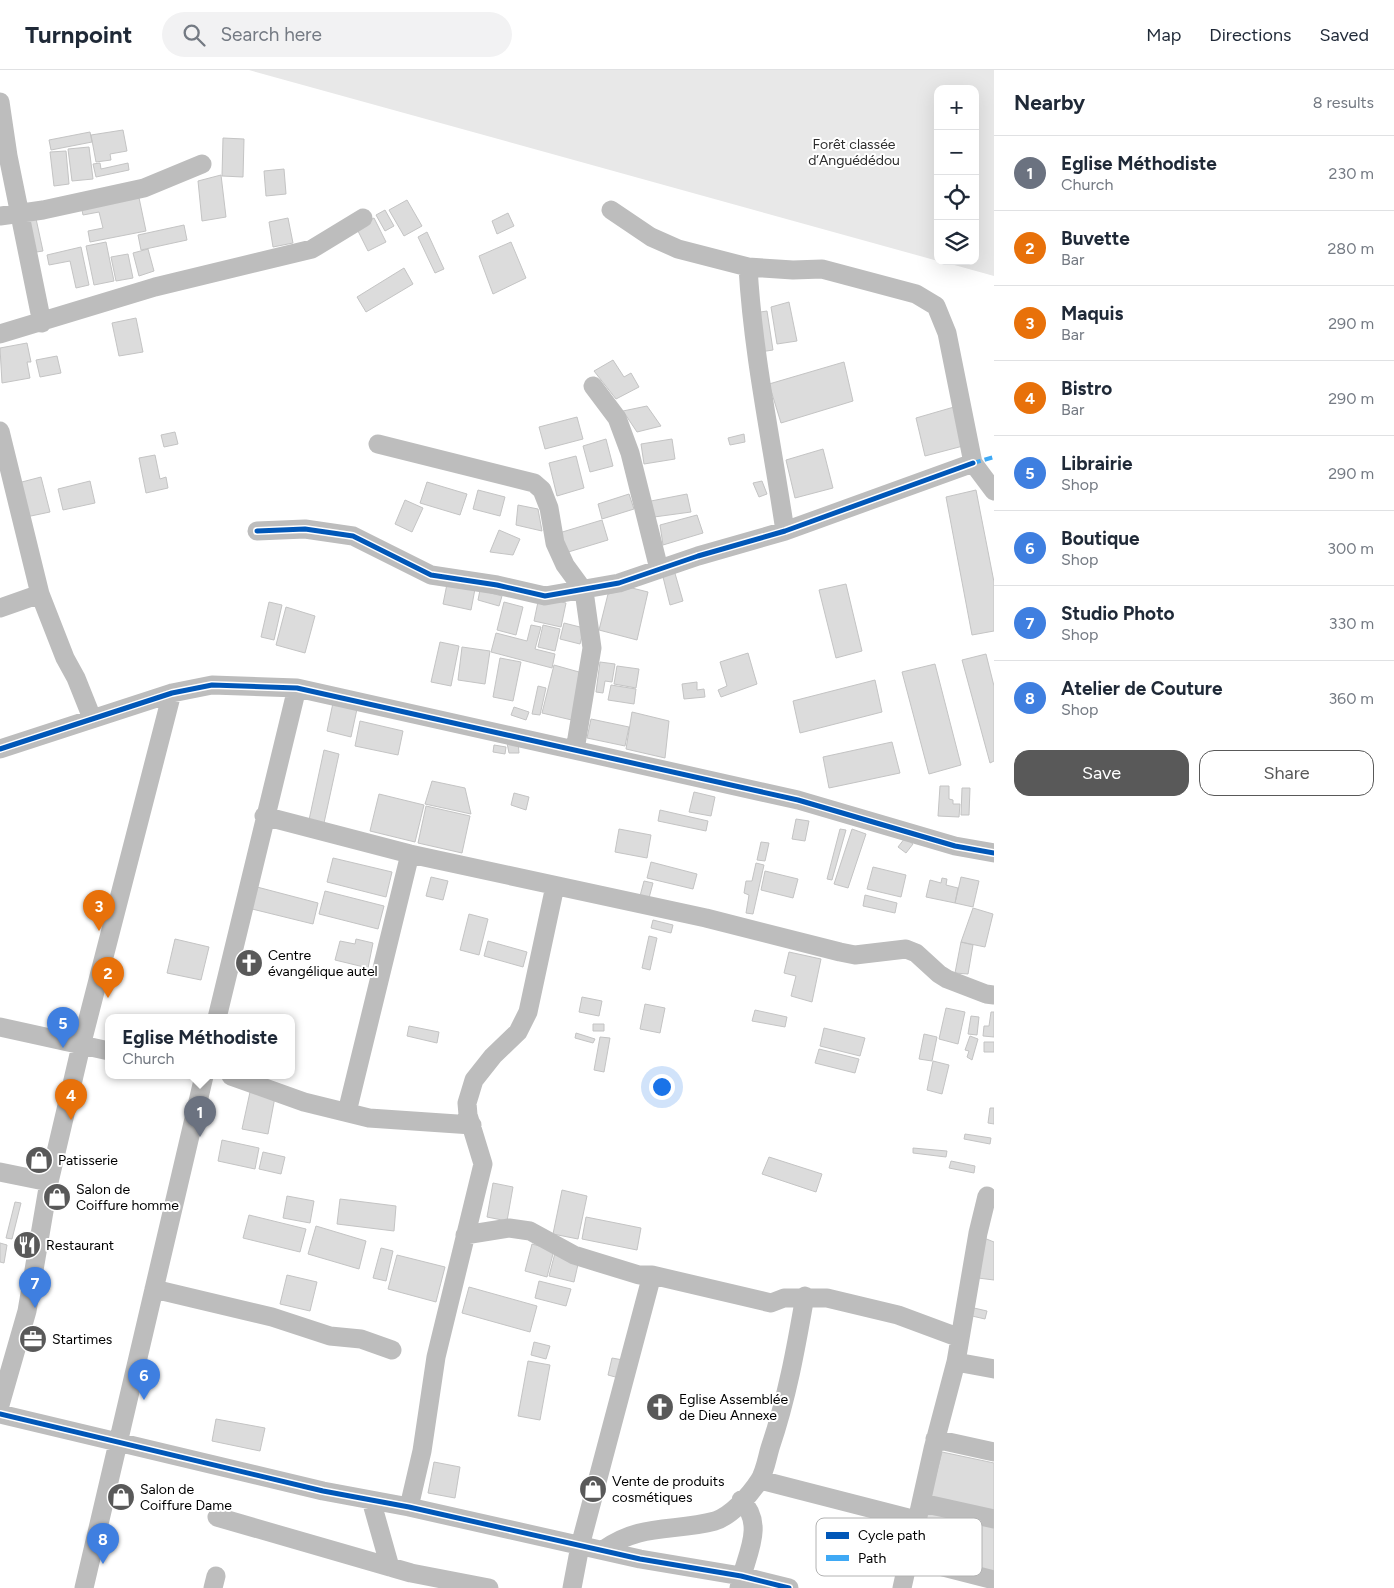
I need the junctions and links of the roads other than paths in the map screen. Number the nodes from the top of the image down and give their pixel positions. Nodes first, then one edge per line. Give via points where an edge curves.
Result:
1 (0, 102) edge
2 (202, 164) dead end
3 (611, 210) dead end
4 (19, 213) junction
5 (0, 216) edge
6 (363, 218) dead end
7 (748, 267) junction
8 (42, 323) junction
9 (0, 334) edge
10 (593, 386) dead end
11 (0, 431) edge
12 (378, 444) dead end
13 (973, 463) junction
14 (994, 491) edge
15 (258, 531) dead end
16 (785, 531) junction
17 (659, 569) junction
18 (584, 591) junction
19 (40, 594) junction
20 (0, 608) edge
21 (297, 688) junction
22 (172, 693) junction
23 (92, 718) junction
24 (0, 749) edge
25 (575, 750) junction
26 (264, 816) junction
27 (994, 853) edge
28 (410, 854) junction
29 (555, 886) junction
30 (994, 995) edge
31 (218, 1014) edge
32 (0, 1027) edge
33 (81, 1046) junction
34 (105, 1050) edge
35 (203, 1079) edge
36 (239, 1079) edge
37 (347, 1112) junction
38 (472, 1125) junction
39 (0, 1172) edge
40 (49, 1182) junction
41 (987, 1196) dead end
42 (465, 1235) junction
43 (652, 1275) junction
44 (154, 1289) junction
45 (805, 1296) junction
46 (960, 1338) junction
47 (392, 1350) dead end
48 (956, 1362) junction
49 (5, 1368) edge
50 (994, 1369) edge
51 (0, 1405) edge
52 (0, 1414) edge
53 (936, 1438) junction
54 (119, 1441) junction
55 (994, 1452) edge
56 (760, 1480) junction
57 (371, 1500) junction
58 (741, 1500) junction
59 (409, 1508) junction
60 (919, 1511) junction
61 (217, 1517) dead end
62 (917, 1518) edge
63 (994, 1518) edge
64 (580, 1546) junction
65 (602, 1550) junction
66 (390, 1567) junction
67 (978, 1576) edge
68 (994, 1580) edge
69 (740, 1582) edge
70 (437, 1583) edge
71 (84, 1588) edge
72 (489, 1588) edge
73 (572, 1588) edge
74 (789, 1588) edge

1 - 4 street
2 - 4 street via 144,188
3 - 7 street via 651,237 678,249
4 - 5 street
4 - 8 street
6 - 8 street via 312,249 155,287
7 - 13 street via 822,269 916,294 936,306 947,333
7 - 16 street via 757,364
8 - 9 street
10 - 17 street via 617,418 630,453
11 - 19 street
12 - 18 street via 534,483 542,490 549,508 555,544 565,565
13 - 14 street
13 - 16 street
15 - 18 street via 304,529 353,536 431,575 545,596
16 - 17 street
17 - 18 street
18 - 25 street via 592,648
19 - 20 street
19 - 23 street
21 - 22 street via 212,685
21 - 25 street
21 - 26 street
22 - 23 street
22 - 33 street
23 - 24 street
25 - 27 street via 798,800 955,846
26 - 28 street
26 - 31 street
28 - 29 street
28 - 37 street
29 - 30 street via 706,918 847,954 906,950 916,953 938,974
29 - 38 street via 528,1012 518,1032 474,1080 467,1103
32 - 33 street
33 - 34 street
33 - 40 street
35 - 44 street
36 - 37 street via 304,1102
37 - 38 street via 402,1122
38 - 42 street via 483,1164
39 - 40 street
40 - 49 street via 27,1311
41 - 46 street
42 - 43 street via 509,1228 530,1231 574,1255 639,1275
42 - 59 street via 436,1357 422,1451
43 - 45 street via 771,1303
43 - 64 street
44 - 47 street via 272,1317 330,1336 361,1339
44 - 54 street
45 - 46 street via 898,1315
45 - 56 street via 782,1413
46 - 48 street
48 - 50 street
48 - 53 street
49 - 51 street
52 - 54 street
53 - 55 street
53 - 60 street
54 - 57 street
54 - 71 street
56 - 58 street
56 - 60 street
57 - 59 street
57 - 66 street
58 - 65 street via 730,1514 715,1521 632,1533
58 - 69 street via 750,1509 755,1529
59 - 64 street
60 - 62 street
60 - 63 street
61 - 66 street
64 - 65 street
64 - 73 street
65 - 69 street
66 - 70 street
67 - 68 street
69 - 74 street
70 - 72 street

